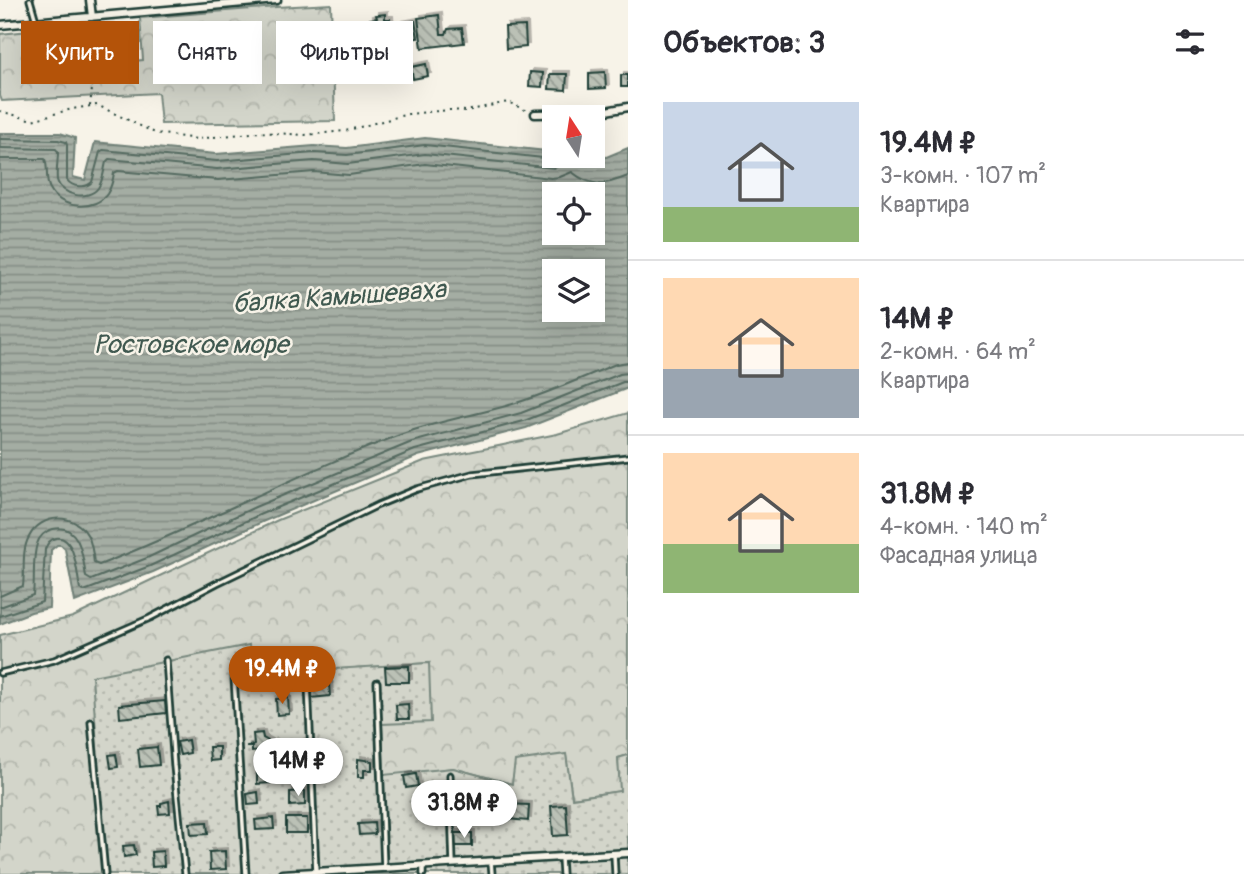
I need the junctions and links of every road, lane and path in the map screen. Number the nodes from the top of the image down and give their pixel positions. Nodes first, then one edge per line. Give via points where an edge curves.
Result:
1 (30, 0) edge
2 (90, 0) edge
3 (182, 0) edge
4 (276, 0) edge
5 (183, 9) junction
6 (92, 17) junction
7 (36, 21) edge
8 (47, 21) edge
9 (21, 23) edge
10 (0, 25) edge
11 (90, 106) junction
12 (628, 107) edge
13 (0, 111) edge
14 (535, 114) joint
15 (628, 457) edge
16 (166, 660) dead end
17 (0, 673) edge
18 (234, 677) dead end
19 (377, 682) dead end
20 (308, 683) dead end
21 (91, 722) dead end
22 (450, 775) dead end
23 (628, 853) edge
24 (614, 854) junction
25 (561, 858) junction
26 (491, 862) junction
27 (453, 864) junction
28 (423, 866) junction
29 (384, 868) junction
30 (316, 872) junction
31 (353, 872) edge
32 (105, 874) edge
33 (185, 874) edge
34 (246, 874) edge
35 (282, 874) edge
36 (423, 874) edge
37 (492, 874) edge
38 (562, 874) edge
39 (615, 874) edge

1 - 7 lane
2 - 6 street
3 - 5 street
4 - 5 street
5 - 6 street
6 - 8 street
6 - 11 path via 96,55
9 - 10 street
11 - 13 path via 32,120
11 - 14 path via 97,105 156,133 197,139 259,132 305,135 345,131 408,114 466,111 508,102
12 - 14 street via 595,113
15 - 17 lane via 472,474 417,489 150,618 54,660
16 - 33 lane
18 - 34 lane
19 - 29 lane
20 - 30 lane
21 - 32 lane
22 - 27 lane
23 - 24 street
24 - 25 street
24 - 39 lane
25 - 26 street
25 - 38 lane
26 - 27 street
26 - 37 lane
27 - 28 street
28 - 29 street
28 - 36 lane
29 - 31 street
30 - 31 street
30 - 35 street

